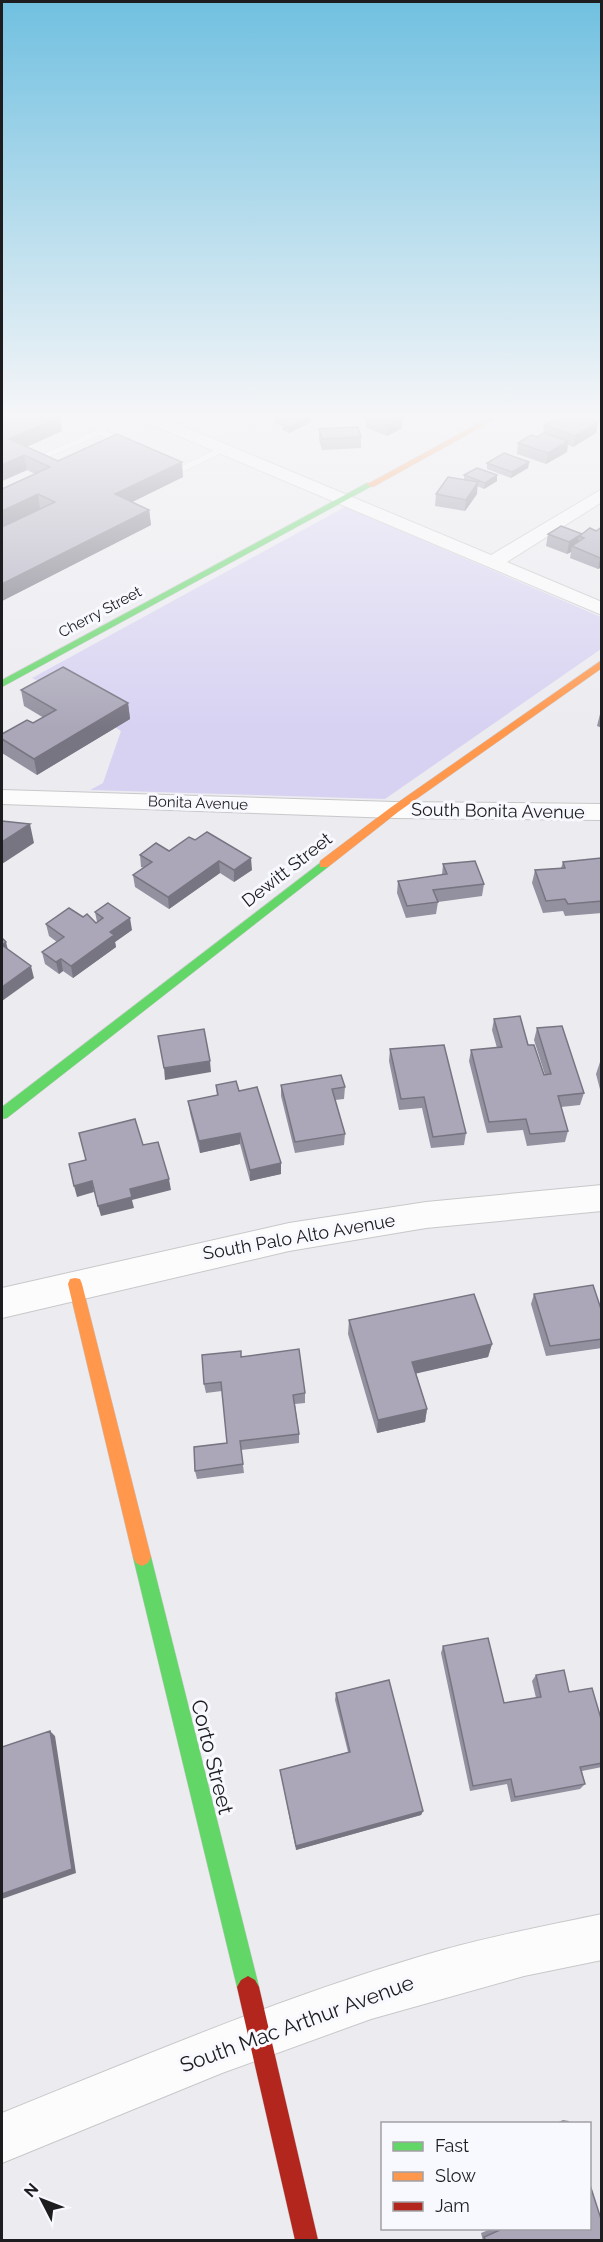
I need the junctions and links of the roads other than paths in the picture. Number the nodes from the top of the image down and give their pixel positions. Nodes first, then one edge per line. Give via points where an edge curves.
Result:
1 (306, 520) edge
2 (389, 520) edge
3 (561, 520) edge
4 (492, 563) junction
5 (602, 609) edge
6 (602, 663) edge
7 (2, 684) edge
8 (2, 797) edge
9 (394, 810) junction
10 (602, 812) edge
11 (2, 1114) edge
12 (602, 1198) edge
13 (75, 1284) junction
14 (2, 1303) edge
15 (602, 1937) edge
16 (259, 2033) junction
17 (2, 2138) edge
18 (308, 2241) edge

1 - 7 street, Cherry Street
2 - 4 street
3 - 4 street
4 - 5 street
6 - 9 street, Dewitt Street
8 - 9 street, Bonita Avenue
9 - 10 street, South Bonita Avenue
9 - 11 street, Dewitt Street
12 - 13 street, South Palo Alto Avenue via 380,1221
13 - 14 street, South Palo Alto Avenue
13 - 16 street, Corto Street
15 - 16 street, South Mac Arthur Avenue via 437,1975
16 - 17 street, South Mac Arthur Avenue
16 - 18 street, Corto Street

